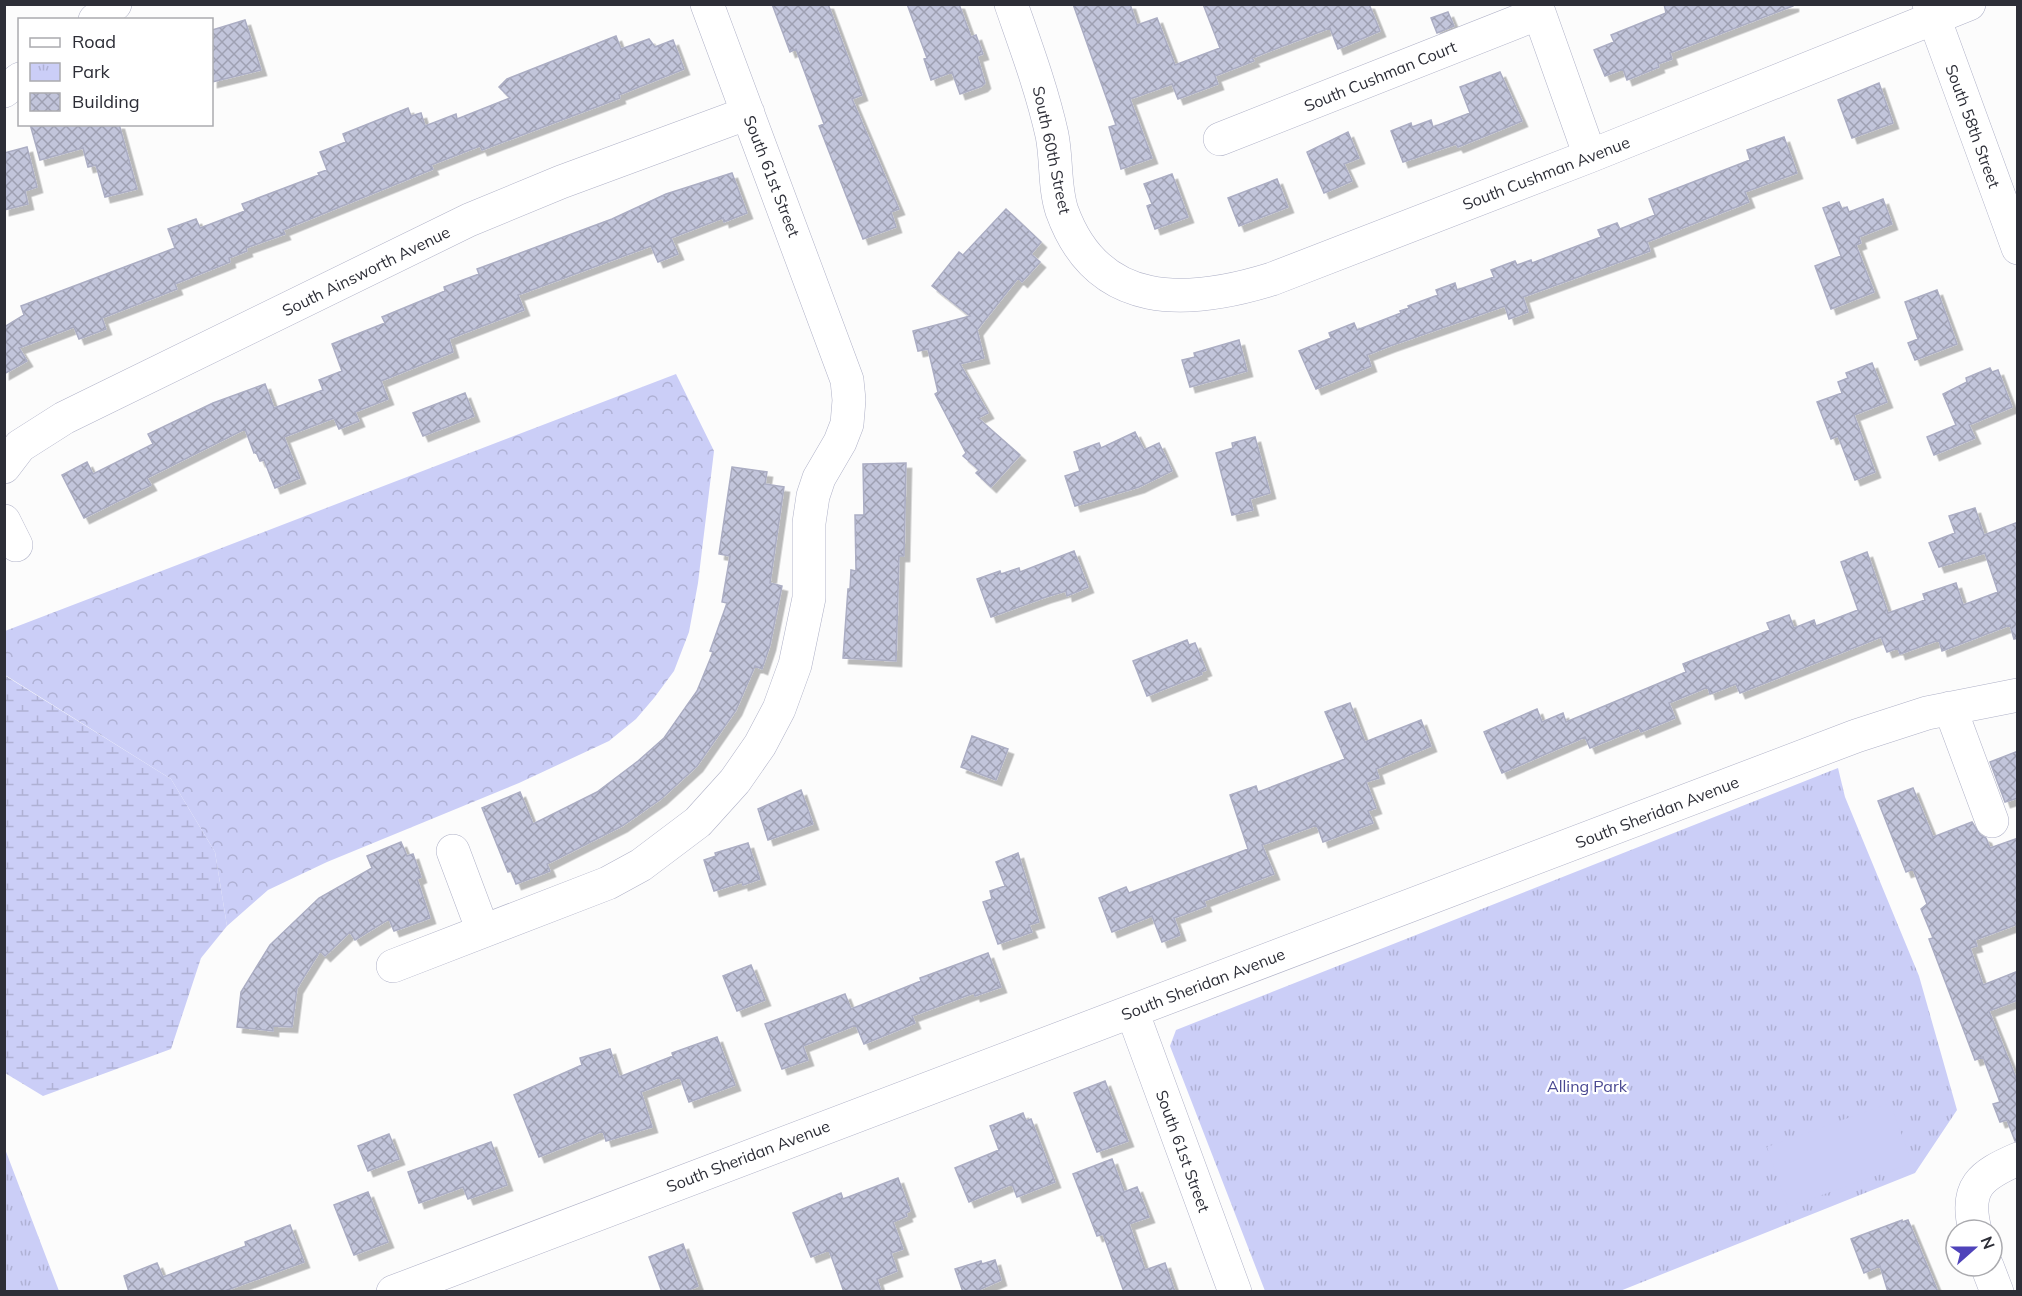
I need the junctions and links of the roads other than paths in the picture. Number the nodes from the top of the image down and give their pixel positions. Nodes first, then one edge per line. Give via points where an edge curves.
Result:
1 (115, 4) edge
2 (707, 4) edge
3 (1011, 4) edge
4 (1969, 4) edge
5 (1537, 9) edge
6 (1931, 11) edge
7 (98, 18) edge
8 (18, 80) edge
9 (4, 91) edge
10 (748, 112) junction
11 (1220, 139) dead end
12 (1590, 156) junction
13 (2018, 248) edge
14 (1116, 281) joint
15 (4, 467) edge
16 (2018, 695) edge
17 (1950, 708) junction
18 (1992, 821) dead end
19 (453, 851) dead end
20 (483, 931) junction
21 (393, 966) dead end
22 (1132, 1011) junction
23 (2018, 1159) edge
24 (1973, 1218) edge
25 (393, 1292) edge
26 (1235, 1292) edge

1 - 7 street
2 - 10 street, South 61st Street
3 - 14 street, South 60th Street via 1046,111 1062,210 1085,252
4 - 6 street, South Cushman Avenue
5 - 11 street, South Cushman Court
5 - 12 street
6 - 12 street, South Cushman Avenue
6 - 13 street, South 58th Street
8 - 9 street
10 - 15 street, South Ainsworth Avenue via 561,182 404,251 57,422 20,446
10 - 20 street, South 61st Street via 837,348 849,400 847,424 813,496 809,598 795,665 760,745 722,798 698,822 640,865 608,883
12 - 14 street, South Cushman Avenue via 1255,284 1207,294 1168,296 1143,292
16 - 17 street, South Sheridan Avenue
17 - 18 street
17 - 22 street, South Sheridan Avenue via 1856,736
19 - 20 street
20 - 21 street
22 - 25 street, South Sheridan Avenue
22 - 26 street, South 61st Street
23 - 24 street via 1989,1173 1975,1188 1971,1203

